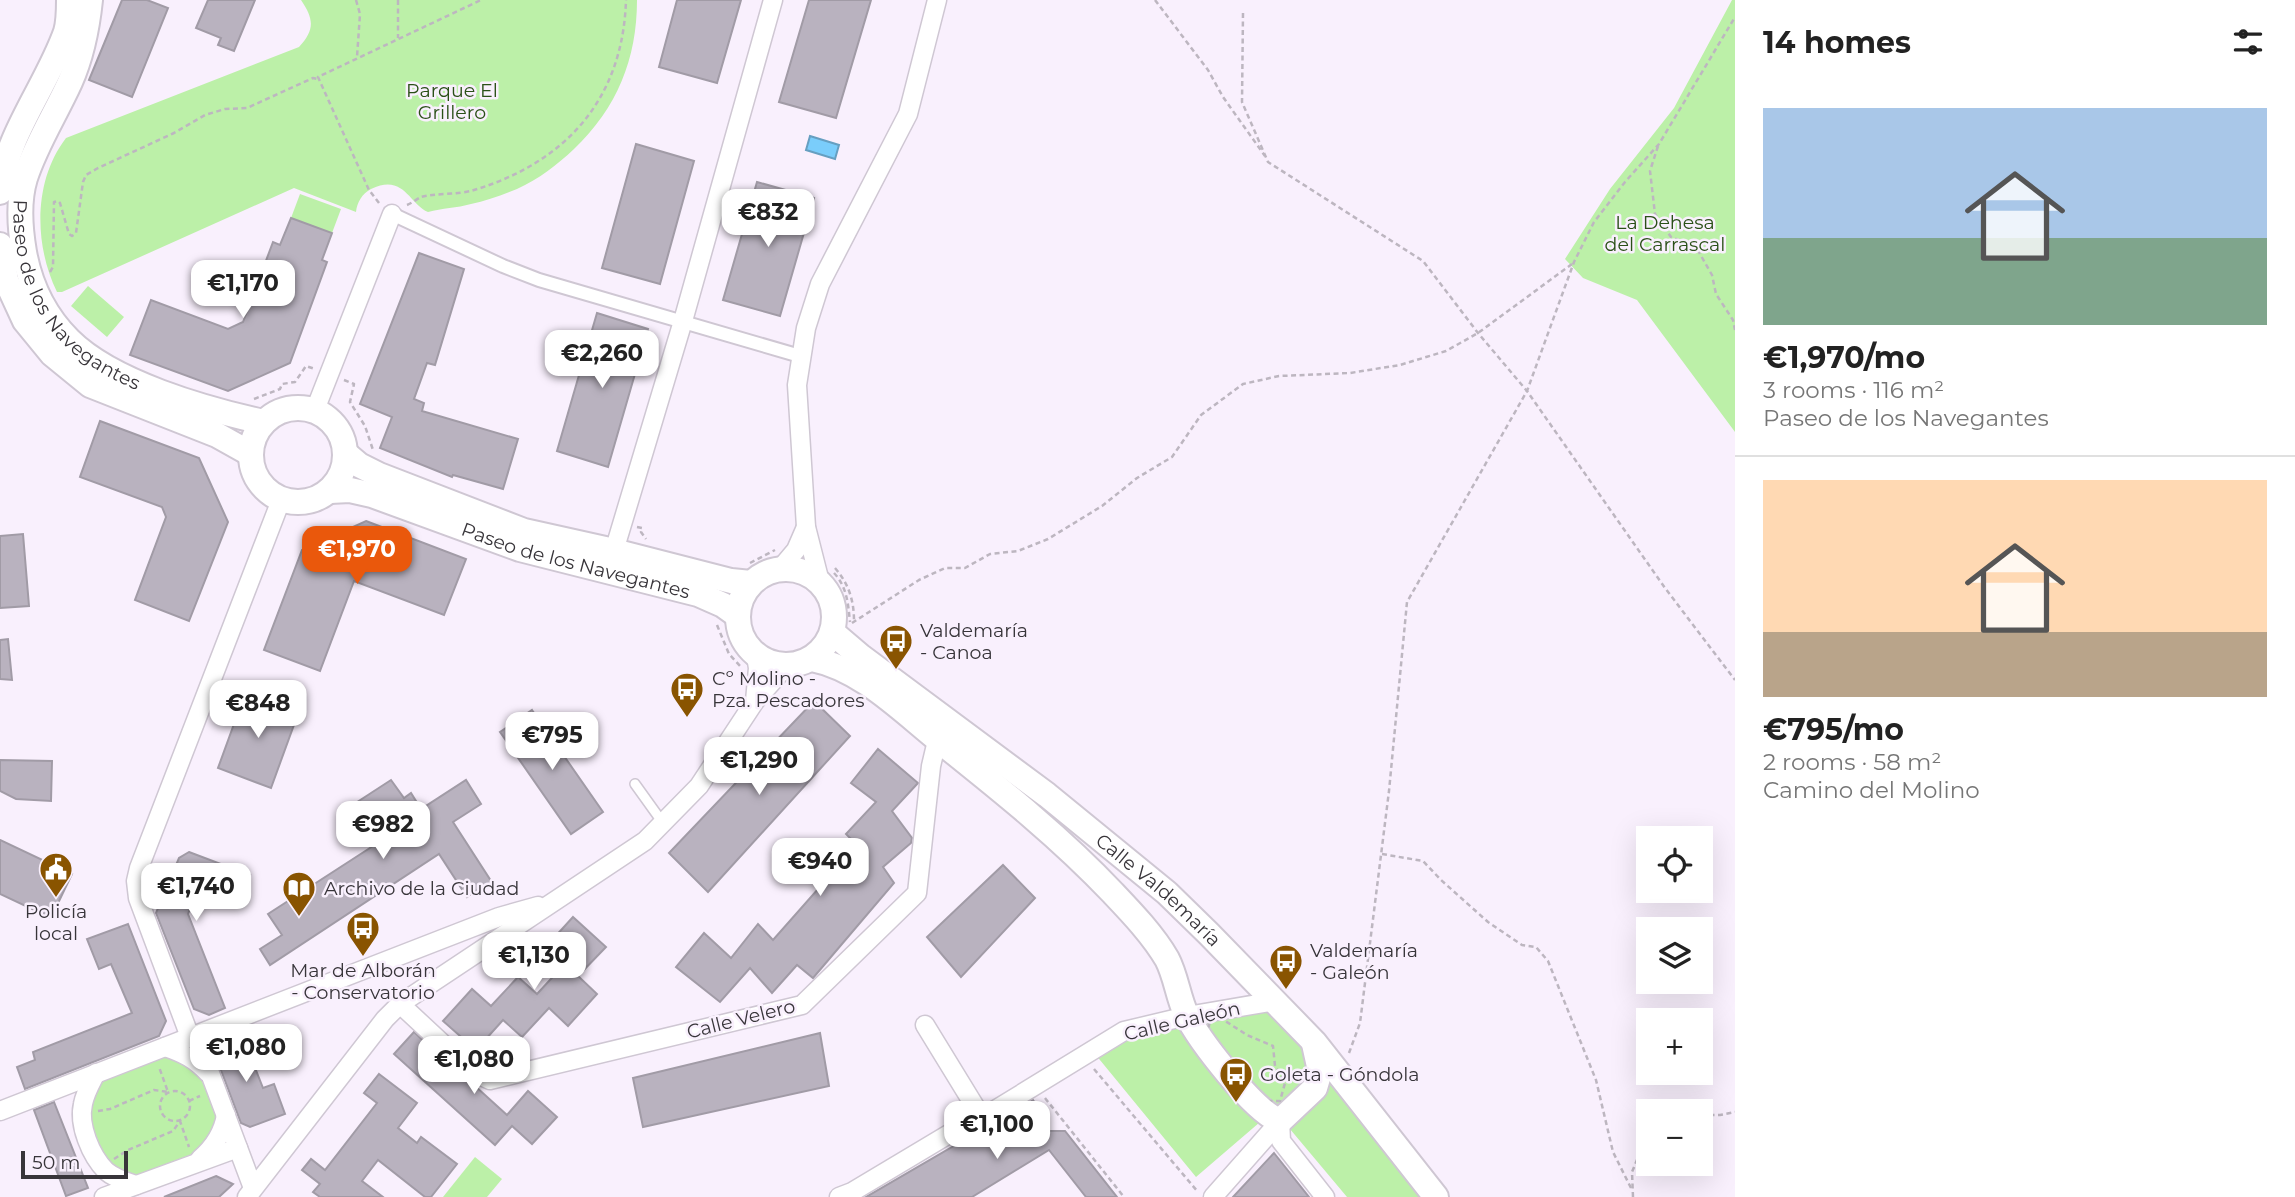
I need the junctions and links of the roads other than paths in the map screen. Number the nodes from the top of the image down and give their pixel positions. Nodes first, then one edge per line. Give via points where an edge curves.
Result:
1 (69, 0) edge
2 (90, 0) edge
3 (773, 0) edge
4 (937, 0) edge
5 (0, 192) edge
6 (392, 214) joint
7 (0, 245) edge
8 (683, 321) junction
9 (800, 356) junction
10 (315, 411) junction
11 (263, 422) junction
12 (251, 454) junction
13 (346, 454) junction
14 (330, 491) junction
15 (281, 499) junction
16 (614, 551) junction
17 (796, 558) junction
18 (748, 574) junction
19 (820, 582) junction
20 (727, 619) junction
21 (839, 627) junction
22 (801, 662) junction
23 (750, 663) junction
24 (755, 701) junction
25 (940, 742) junction
26 (635, 784) dead end
27 (663, 823) junction
28 (555, 901) junction
29 (1275, 1001) junction
30 (400, 1004) junction
31 (1187, 1016) junction
32 (925, 1025) dead end
33 (193, 1037) junction
34 (1314, 1042) junction
35 (161, 1054) junction
36 (96, 1073) junction
37 (212, 1079) junction
38 (1315, 1088) junction
39 (1360, 1102) junction
40 (0, 1111) edge
41 (226, 1115) junction
42 (982, 1118) junction
43 (1276, 1125) junction
44 (238, 1147) junction
45 (195, 1163) junction
46 (136, 1185) junction
47 (250, 1193) edge
48 (104, 1197) edge
49 (839, 1197) edge
50 (1213, 1197) edge
51 (1325, 1197) edge
52 (1436, 1197) edge

1 - 5 main road, Paseo de los Navegantes via 67,29 18,131
2 - 11 main road, Paseo de los Navegantes via 87,34 70,81 38,142 24,181 20,227 27,271 44,309 70,341 103,365 155,389
3 - 8 street
4 - 9 street via 908,114 820,285
6 - 8 street via 538,281
6 - 10 street
7 - 12 main road, Paseo de los Navegantes via 6,280 25,321 52,354 90,385 217,435
8 - 9 street
8 - 16 street
9 - 17 street via 797,385 806,527
10 - 11 main road via 288,409
10 - 13 main road via 337,427
11 - 12 main road
12 - 15 main road via 259,482
13 - 14 main road via 339,480
13 - 16 main road, Paseo de los Navegantes via 379,475 524,531
14 - 15 main road via 307,502
14 - 20 main road, Paseo de los Navegantes via 372,495 520,549 698,594 723,605
15 - 33 street via 136,881 138,898
16 - 18 main road, Paseo de los Navegantes via 731,581
17 - 18 main road via 763,574
17 - 19 street
17 - 19 main road via 803,571
18 - 20 main road via 741,598
19 - 21 main road
20 - 23 main road via 739,629
21 - 22 main road via 828,642
21 - 29 main road, Calle Valdemaría via 860,656 1047,795 1167,893
22 - 23 main road, Calle Valdemaría
22 - 24 street via 779,674
22 - 25 main road, Calle Valdemaría via 830,662 847,671
23 - 24 street via 758,668
24 - 27 street via 699,786
25 - 30 street, Calle Velero via 931,766 917,893 802,1005 490,1080 472,1072
25 - 31 main road, Calle Valdemaría via 1031,814 1139,921 1167,960
26 - 27 lane
27 - 28 street via 645,841
28 - 30 street
28 - 33 street via 499,917
29 - 31 street, Calle Galeón
29 - 34 main road, Calle Valdemaría
30 - 47 street
31 - 42 street, Calle Galeón via 1124,1031
31 - 43 main road, Calle Valdemaría via 1234,1080
32 - 42 street
33 - 35 street
33 - 37 street
34 - 38 main road via 1320,1071
34 - 39 main road, Calle Valdemaría
35 - 36 street
35 - 37 street via 185,1053
36 - 40 street
36 - 46 street via 82,1107 87,1139 107,1172
37 - 41 street
38 - 39 main road via 1335,1088
38 - 43 main road
39 - 52 main road, Calle Valdemaría
41 - 44 street
41 - 45 street via 219,1137
42 - 49 street, Calle Galeón
43 - 50 street
43 - 51 street
44 - 45 street
44 - 47 street
45 - 46 street
46 - 48 street

